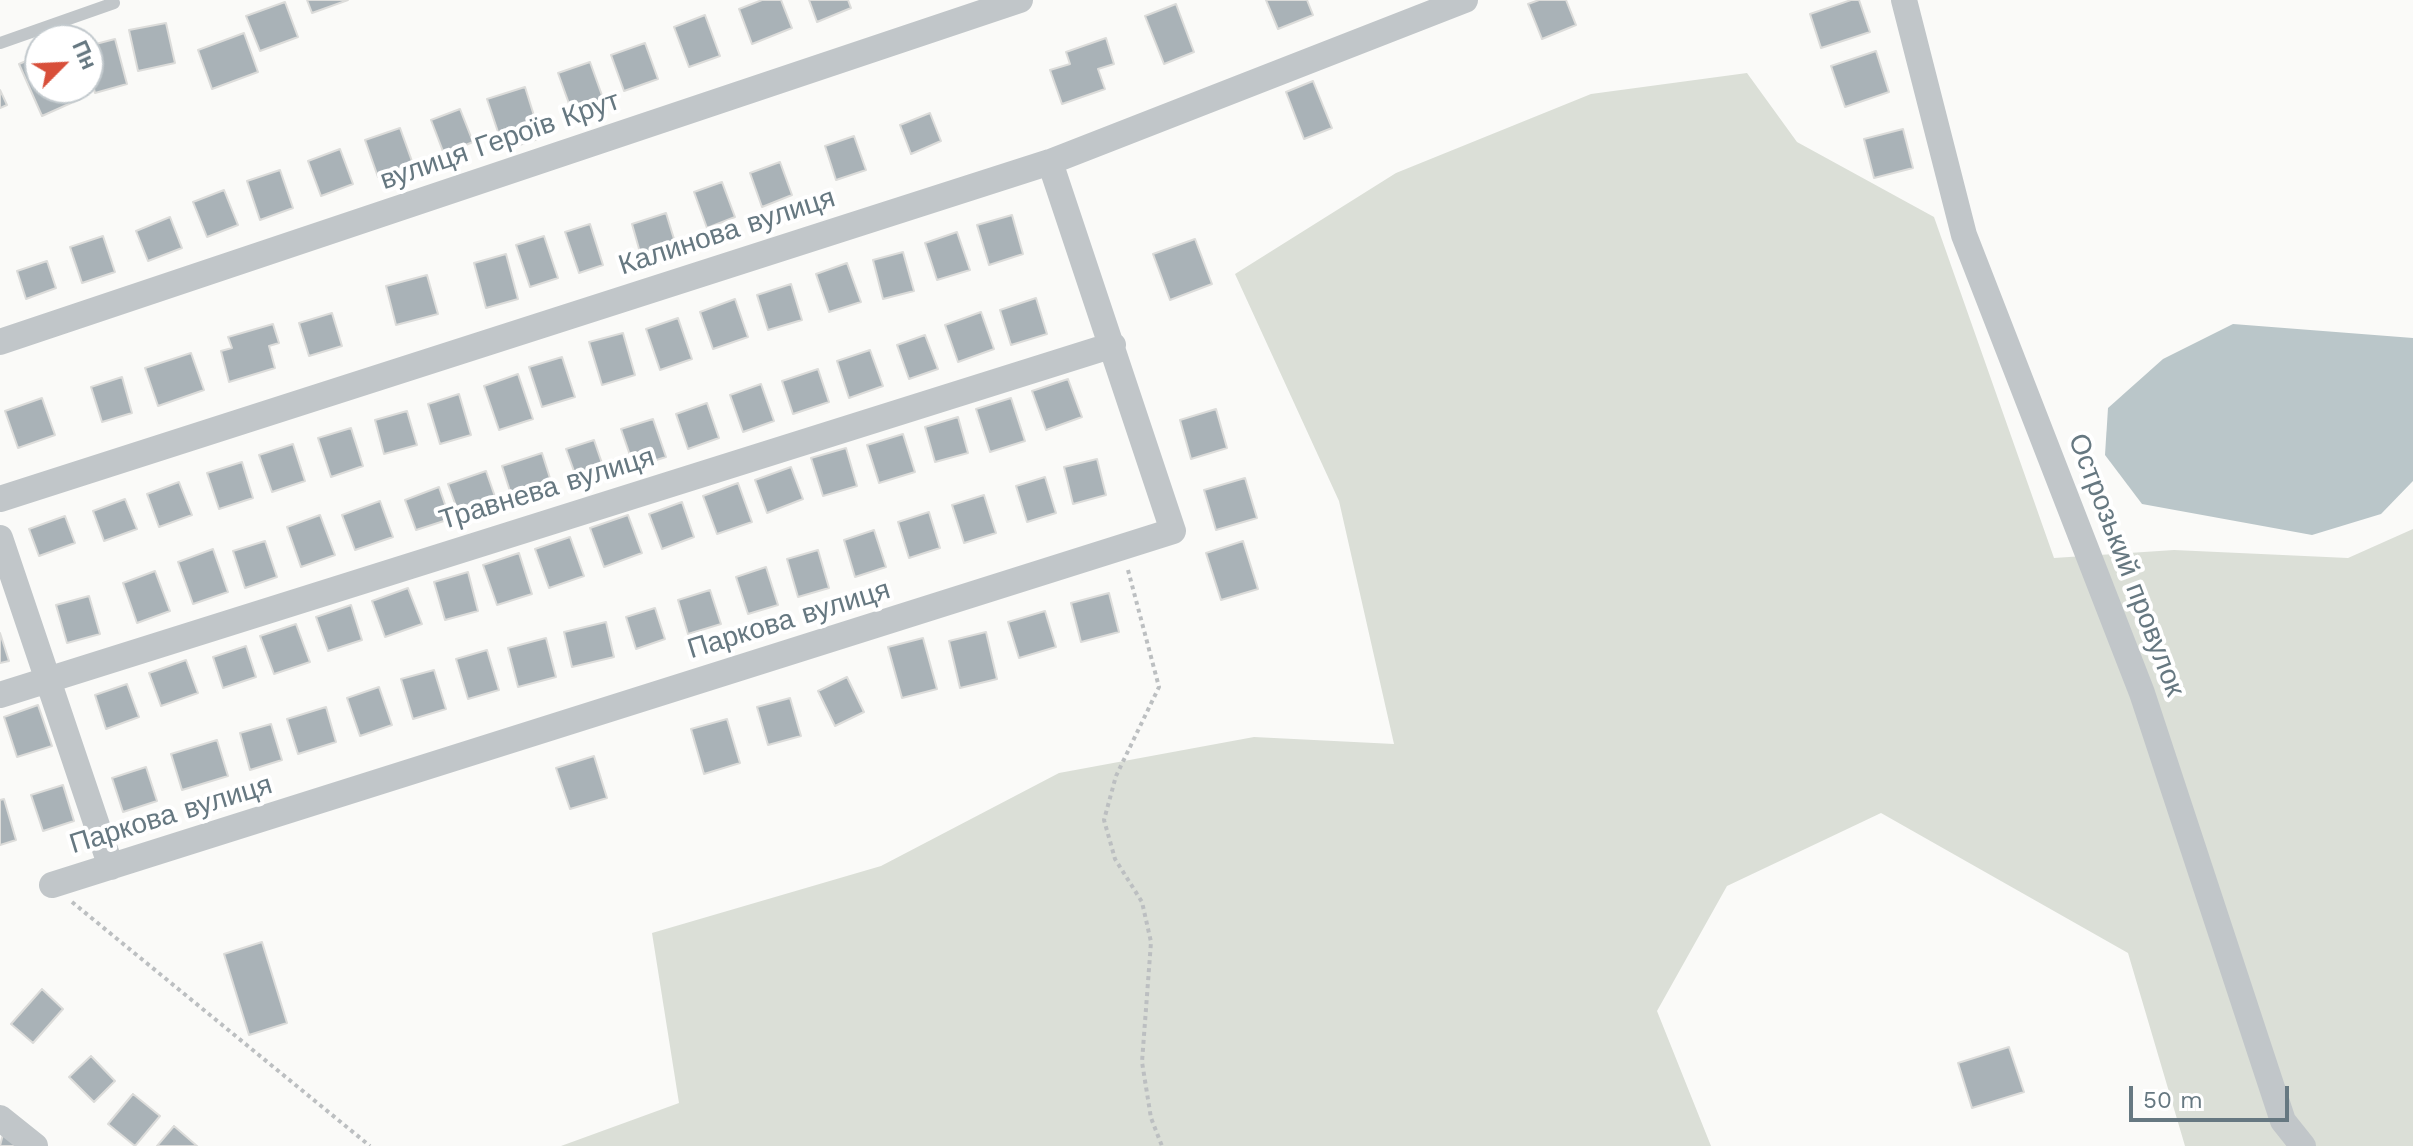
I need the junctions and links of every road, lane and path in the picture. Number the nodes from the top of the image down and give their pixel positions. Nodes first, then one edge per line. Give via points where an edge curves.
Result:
1 (1020, 0) edge
2 (1465, 0) edge
3 (1904, 0) edge
4 (114, 3) dead end
5 (0, 43) edge
6 (1050, 162) junction
7 (0, 342) edge
8 (1113, 345) junction
9 (0, 499) edge
10 (0, 538) edge
11 (1122, 549) junction
12 (48, 680) junction
13 (0, 695) edge
14 (111, 867) junction
15 (52, 885) joint
16 (0, 1118) edge
17 (35, 1146) edge
18 (370, 1146) edge
19 (1162, 1146) edge
20 (2303, 1146) edge

1 - 7 street, вулиця Героїв Крут
2 - 6 street, Калинова вулиця
3 - 20 street, Острозький провулок via 1964,235 2142,693 2283,1121
4 - 5 lane
6 - 8 street, Паркова вулиця
6 - 9 street, Калинова вулиця
8 - 11 street, Паркова вулиця via 1173,531
8 - 12 street, Травнева вулиця
10 - 12 street
11 - 14 street, Паркова вулиця
11 - 19 path via 1159,687 1116,776 1104,820 1115,859 1142,902 1151,942 1142,1062 1151,1118
12 - 13 street, Травнева вулиця
12 - 14 street
14 - 15 street, Паркова вулиця
15 - 18 path
16 - 17 street

